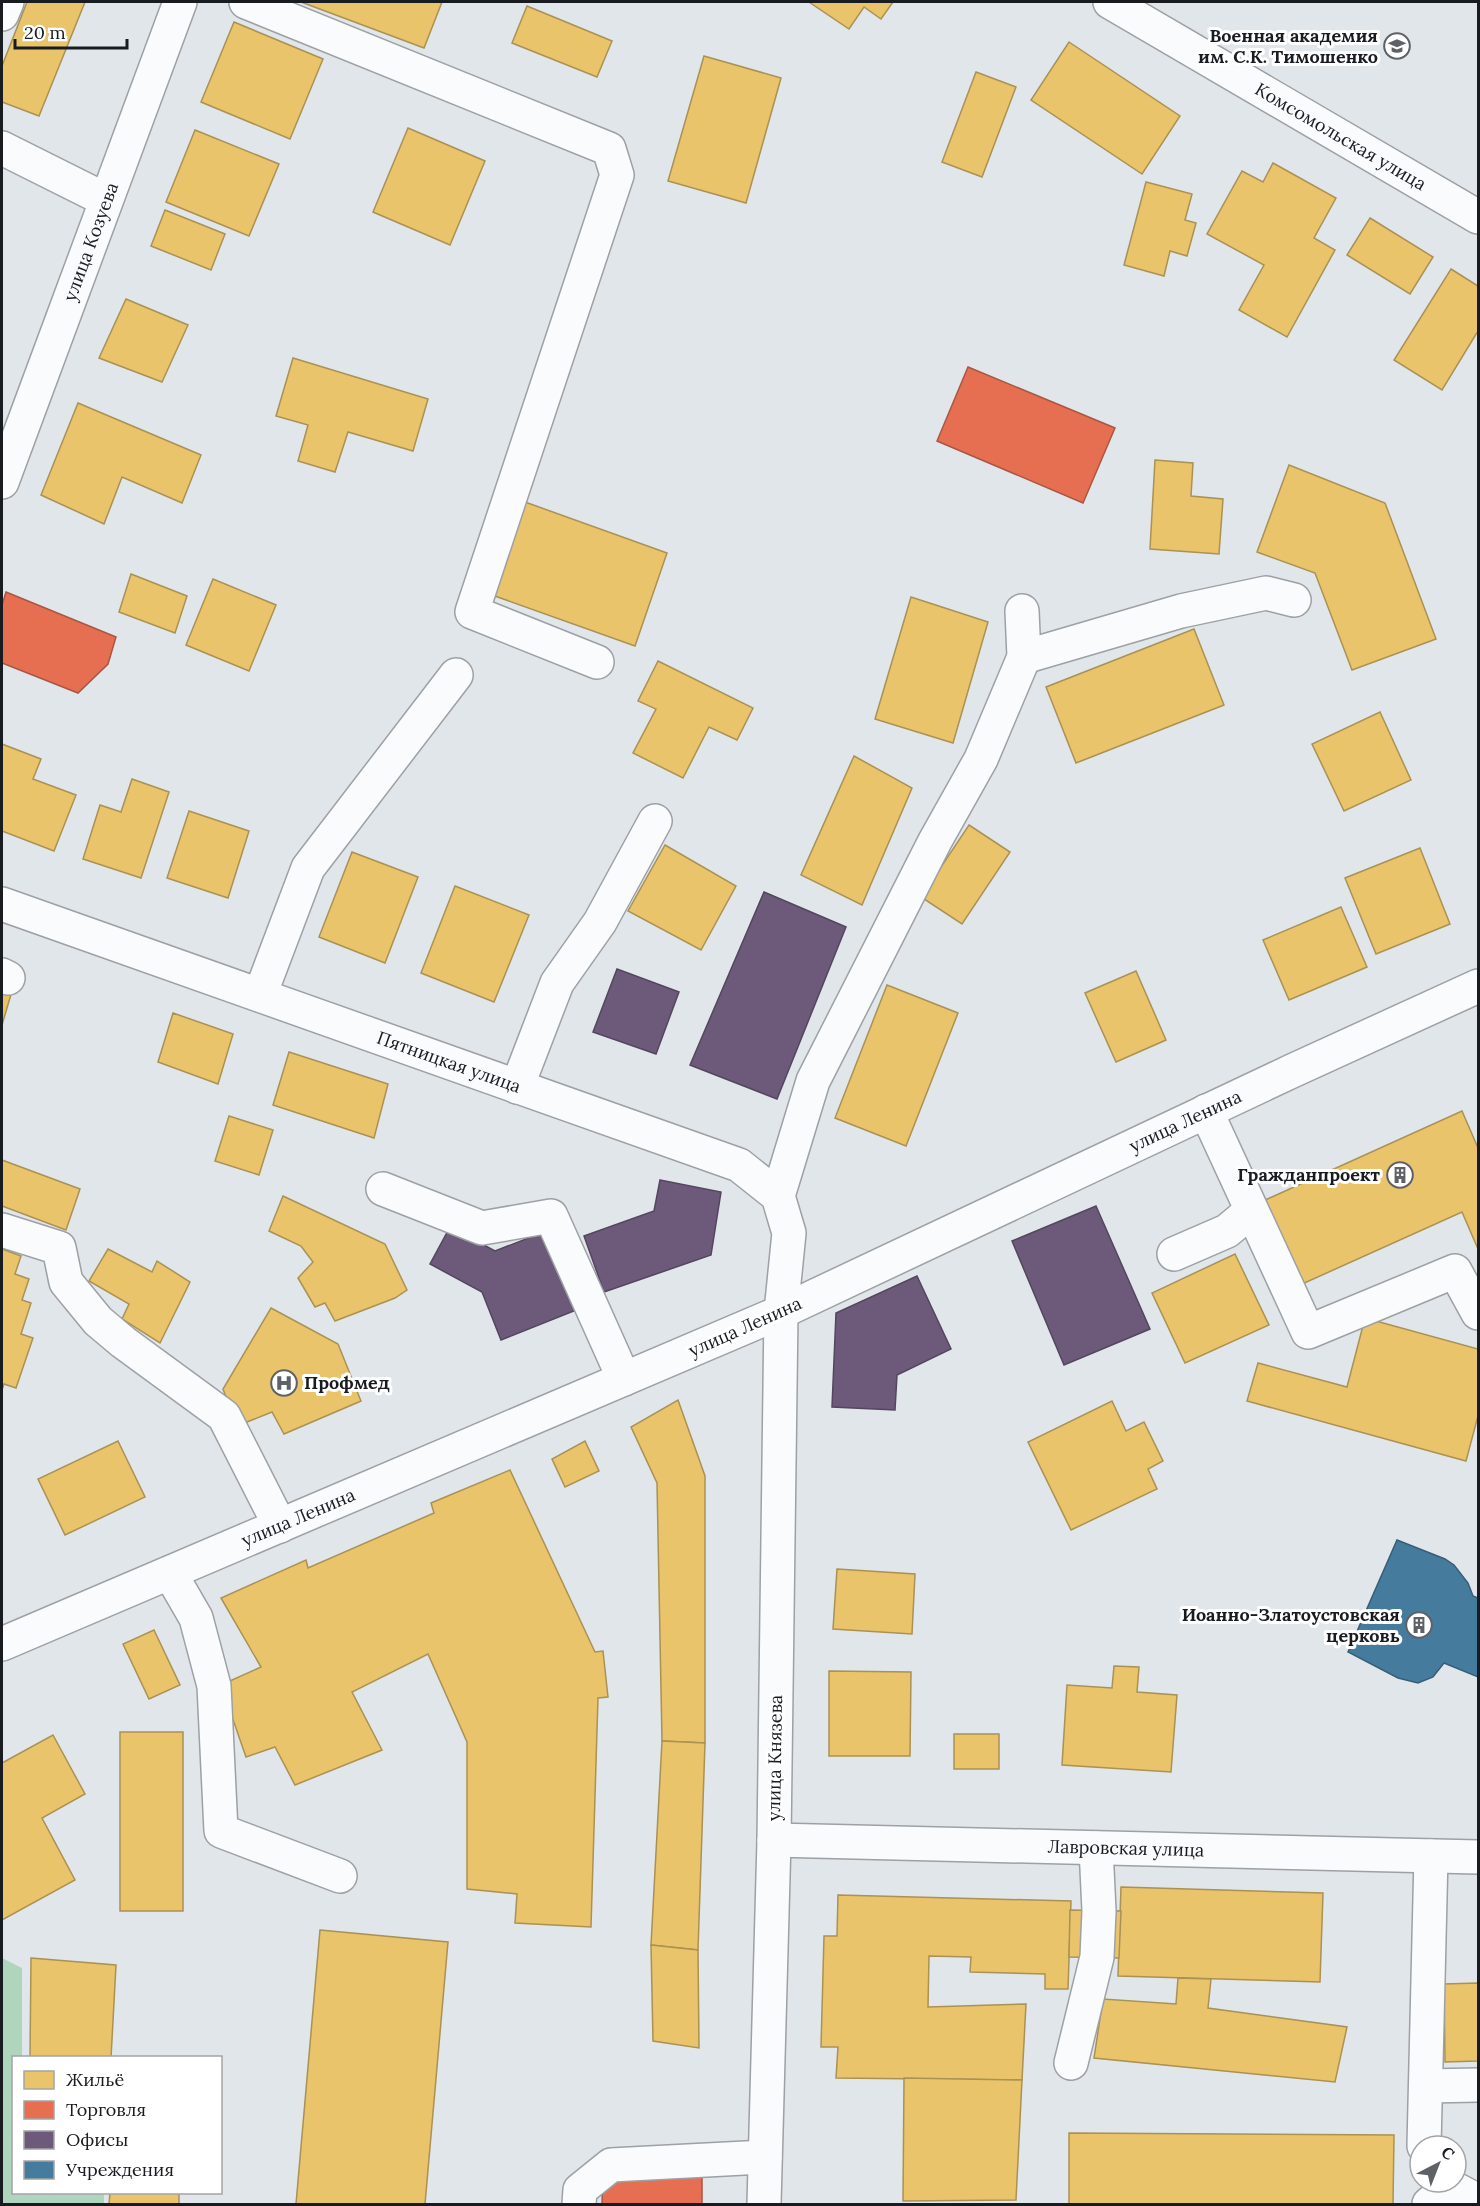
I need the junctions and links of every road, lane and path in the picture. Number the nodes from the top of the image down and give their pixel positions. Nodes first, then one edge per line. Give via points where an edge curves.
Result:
1 (7, 2) edge
2 (180, 2) edge
3 (246, 2) edge
4 (1110, 2) edge
5 (2, 14) edge
6 (2, 148) edge
7 (106, 200) junction
8 (1479, 217) edge
9 (2, 482) edge
10 (1294, 600) dead end
11 (1022, 611) dead end
12 (1024, 657) junction
13 (597, 662) dead end
14 (456, 675) dead end
15 (655, 821) dead end
16 (2, 904) edge
17 (1479, 986) edge
18 (260, 995) junction
19 (518, 1087) junction
20 (1206, 1111) junction
21 (383, 1190) dead end
22 (778, 1196) junction
23 (1251, 1211) junction
24 (2, 1230) edge
25 (1174, 1254) dead end
26 (781, 1312) junction
27 (1479, 1313) edge
28 (624, 1379) junction
29 (280, 1527) junction
30 (170, 1573) junction
31 (2, 1644) edge
32 (774, 1840) junction
33 (1096, 1848) junction
34 (1431, 1856) junction
35 (1479, 1857) edge
36 (340, 1876) dead end
37 (1071, 2063) dead end
38 (1479, 2085) edge
39 (1426, 2086) junction
40 (1424, 2134) edge
41 (765, 2157) junction
42 (1453, 2194) edge
43 (1479, 2201) edge
44 (579, 2205) edge
45 (764, 2205) edge

1 - 5 main road
2 - 7 main road, улица Козуева
3 - 13 main road via 609,149 617,175 472,612
4 - 8 main road, Комсомольская улица
6 - 7 main road
7 - 9 main road, улица Козуева
10 - 12 main road via 1266,593 1181,610
11 - 12 main road
12 - 22 main road via 981,759 813,1081
14 - 18 main road via 308,868
15 - 19 main road via 600,922 557,983
16 - 18 main road, Пятницкая улица
17 - 20 main road, улица Ленина
18 - 19 main road, Пятницкая улица
19 - 22 main road, Пятницкая улица via 739,1166
20 - 23 main road
20 - 26 main road, улица Ленина
21 - 28 main road via 482,1228 551,1216
22 - 26 main road via 789,1233
23 - 25 main road via 1227,1231
23 - 27 main road via 1308,1332 1455,1271
24 - 29 main road via 58,1248 66,1282 98,1322 224,1416
26 - 28 main road, улица Ленина
26 - 32 main road, улица Князева
28 - 29 main road, улица Ленина
29 - 30 main road, улица Ленина
30 - 31 main road, улица Ленина
30 - 36 main road via 196,1618 214,1686 221,1831
32 - 33 main road, Лавровская улица
32 - 41 main road, улица Князева
33 - 34 main road, Лавровская улица
33 - 37 main road via 1097,1957
34 - 35 main road, Лавровская улица
34 - 39 main road
38 - 39 main road
39 - 40 main road
41 - 44 main road via 611,2165 580,2190
41 - 45 main road, улица Князева
42 - 43 main road

